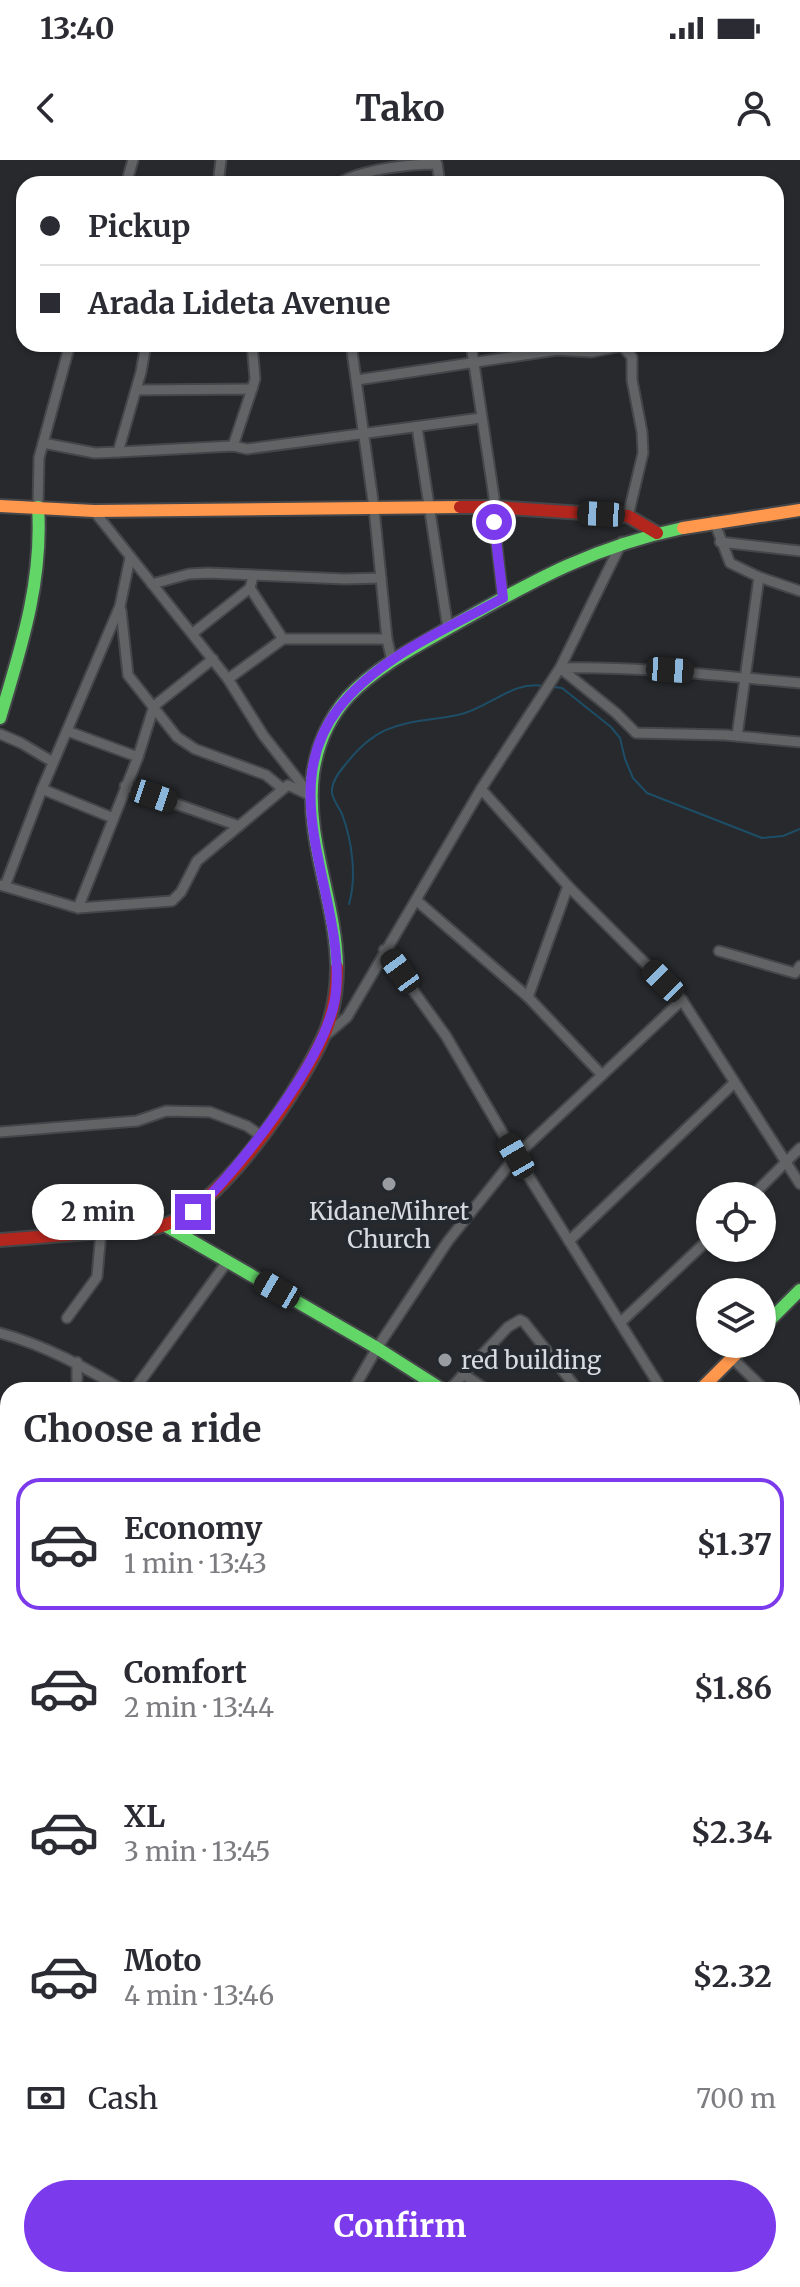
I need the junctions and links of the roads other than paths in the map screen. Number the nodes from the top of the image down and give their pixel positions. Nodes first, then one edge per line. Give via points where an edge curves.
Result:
1 (381, 171) junction
2 (354, 176) edge
3 (382, 176) edge
4 (439, 176) edge
5 (68, 352) edge
6 (144, 352) edge
7 (253, 352) edge
8 (352, 352) edge
9 (472, 352) edge
10 (518, 352) edge
11 (627, 352) edge
12 (474, 363) junction
13 (357, 380) junction
14 (252, 389) junction
15 (136, 390) junction
16 (481, 418) junction
17 (417, 427) junction
18 (364, 434) junction
19 (43, 443) junction
20 (233, 446) junction
21 (118, 452) junction
22 (0, 506) edge
23 (38, 507) junction
24 (431, 507) junction
25 (493, 507) junction
26 (374, 508) junction
27 (800, 510) edge
28 (94, 511) junction
29 (628, 516) junction
30 (714, 521) junction
31 (657, 533) junction
32 (623, 542) junction
33 (720, 542) junction
34 (800, 551) edge
35 (130, 558) junction
36 (253, 576) junction
37 (759, 577) junction
38 (381, 578) junction
39 (152, 584) junction
40 (250, 588) junction
41 (800, 591) edge
42 (503, 598) junction
43 (120, 606) junction
44 (448, 629) junction
45 (193, 633) junction
46 (283, 639) junction
47 (387, 639) junction
48 (213, 659) junction
49 (392, 661) junction
50 (560, 668) junction
51 (744, 677) junction
52 (228, 679) junction
53 (800, 683) edge
54 (154, 706) junction
55 (0, 718) edge
56 (67, 731) junction
57 (0, 734) edge
58 (737, 736) junction
59 (800, 742) edge
60 (138, 757) junction
61 (53, 762) junction
62 (125, 786) junction
63 (42, 789) junction
64 (283, 789) junction
65 (481, 789) junction
66 (309, 795) junction
67 (113, 818) junction
68 (239, 826) junction
69 (3, 886) edge
70 (568, 886) junction
71 (416, 900) junction
72 (78, 908) junction
73 (384, 950) junction
74 (719, 951) dead end
75 (800, 966) edge
76 (528, 997) junction
77 (682, 1000) junction
78 (323, 1037) junction
79 (602, 1075) junction
80 (734, 1083) junction
81 (0, 1132) edge
82 (260, 1135) junction
83 (800, 1148) edge
84 (516, 1156) junction
85 (785, 1163) junction
86 (766, 1182) edge
87 (800, 1184) edge
88 (166, 1226) junction
89 (101, 1232) junction
90 (0, 1240) edge
91 (569, 1241) junction
92 (696, 1251) edge
93 (227, 1262) junction
94 (800, 1290) edge
95 (776, 1314) edge
96 (67, 1318) dead end
97 (621, 1322) junction
98 (0, 1333) edge
99 (377, 1348) junction
100 (732, 1358) joint
101 (77, 1362) junction
102 (463, 1374) junction
103 (77, 1382) edge
104 (110, 1382) edge
105 (140, 1382) edge
106 (358, 1382) edge
107 (433, 1382) edge
108 (454, 1382) edge
109 (475, 1382) edge
110 (572, 1382) edge
111 (657, 1382) edge
112 (708, 1382) edge
113 (757, 1382) edge

1 - 2 street
1 - 3 street
1 - 4 street via 437,164
5 - 19 street
6 - 15 street
7 - 14 street
8 - 13 street
9 - 12 street
10 - 12 street
11 - 29 street via 643,453
12 - 13 street
12 - 16 street
13 - 18 street
14 - 15 street
14 - 20 street
15 - 21 street
16 - 17 street
16 - 25 street
17 - 18 street
17 - 24 street
18 - 20 street via 247,449
18 - 26 street
19 - 21 street
19 - 23 street
20 - 21 street
22 - 23 main road
23 - 28 main road
23 - 55 main road via 41,530 30,614
24 - 25 main road
24 - 26 main road
24 - 44 street
25 - 29 main road
25 - 42 street
26 - 28 main road
26 - 38 street
27 - 30 main road
28 - 35 street
29 - 31 main road
30 - 31 main road
30 - 33 street
31 - 32 main road
32 - 42 main road via 578,557
32 - 50 street
33 - 34 street
33 - 37 street via 730,563
35 - 39 street
35 - 43 street
36 - 38 street
36 - 39 street via 208,573
36 - 40 street
37 - 41 street
37 - 51 street
38 - 47 street
39 - 45 street
40 - 45 street
40 - 46 street
42 - 44 main road
43 - 54 street via 128,675
43 - 56 street
44 - 49 main road
45 - 48 street
46 - 47 street
46 - 52 street
47 - 49 street
48 - 52 street
48 - 54 street
49 - 66 main road via 337,711 322,738
50 - 51 street
50 - 58 street via 636,733
50 - 65 street
51 - 53 street
51 - 58 street
52 - 66 street
54 - 60 street
54 - 64 street via 184,743 266,775
56 - 60 street
56 - 61 street
57 - 61 street
58 - 59 street
60 - 62 street
61 - 63 street
62 - 67 street
62 - 68 street
63 - 67 street
63 - 69 street
64 - 66 street via 288,785
64 - 68 street
65 - 70 street
65 - 71 street
66 - 78 main road via 337,961 336,994
67 - 72 street
68 - 72 street via 197,861 172,901
69 - 72 street
70 - 76 street
70 - 77 street
71 - 73 street
71 - 76 street
73 - 78 street via 347,1017
73 - 84 street via 446,1036
74 - 75 street via 795,973
76 - 79 street
77 - 79 street
77 - 80 street
78 - 82 main road
79 - 84 street
80 - 85 street
80 - 91 street
81 - 82 street via 195,1111 222,1116
82 - 88 main road via 217,1190 193,1212
83 - 85 street
84 - 91 street
84 - 99 street via 448,1241
85 - 86 street
85 - 87 street
88 - 89 main road
88 - 93 main road
89 - 90 main road
89 - 96 street via 97,1277
91 - 97 street
92 - 97 street
93 - 99 main road
93 - 105 street
94 - 95 main road
97 - 111 street
98 - 101 street
99 - 106 street
99 - 107 main road
100 - 112 main road
100 - 113 street
101 - 103 street
101 - 104 street
102 - 108 street
102 - 109 street
102 - 110 street via 520,1320

